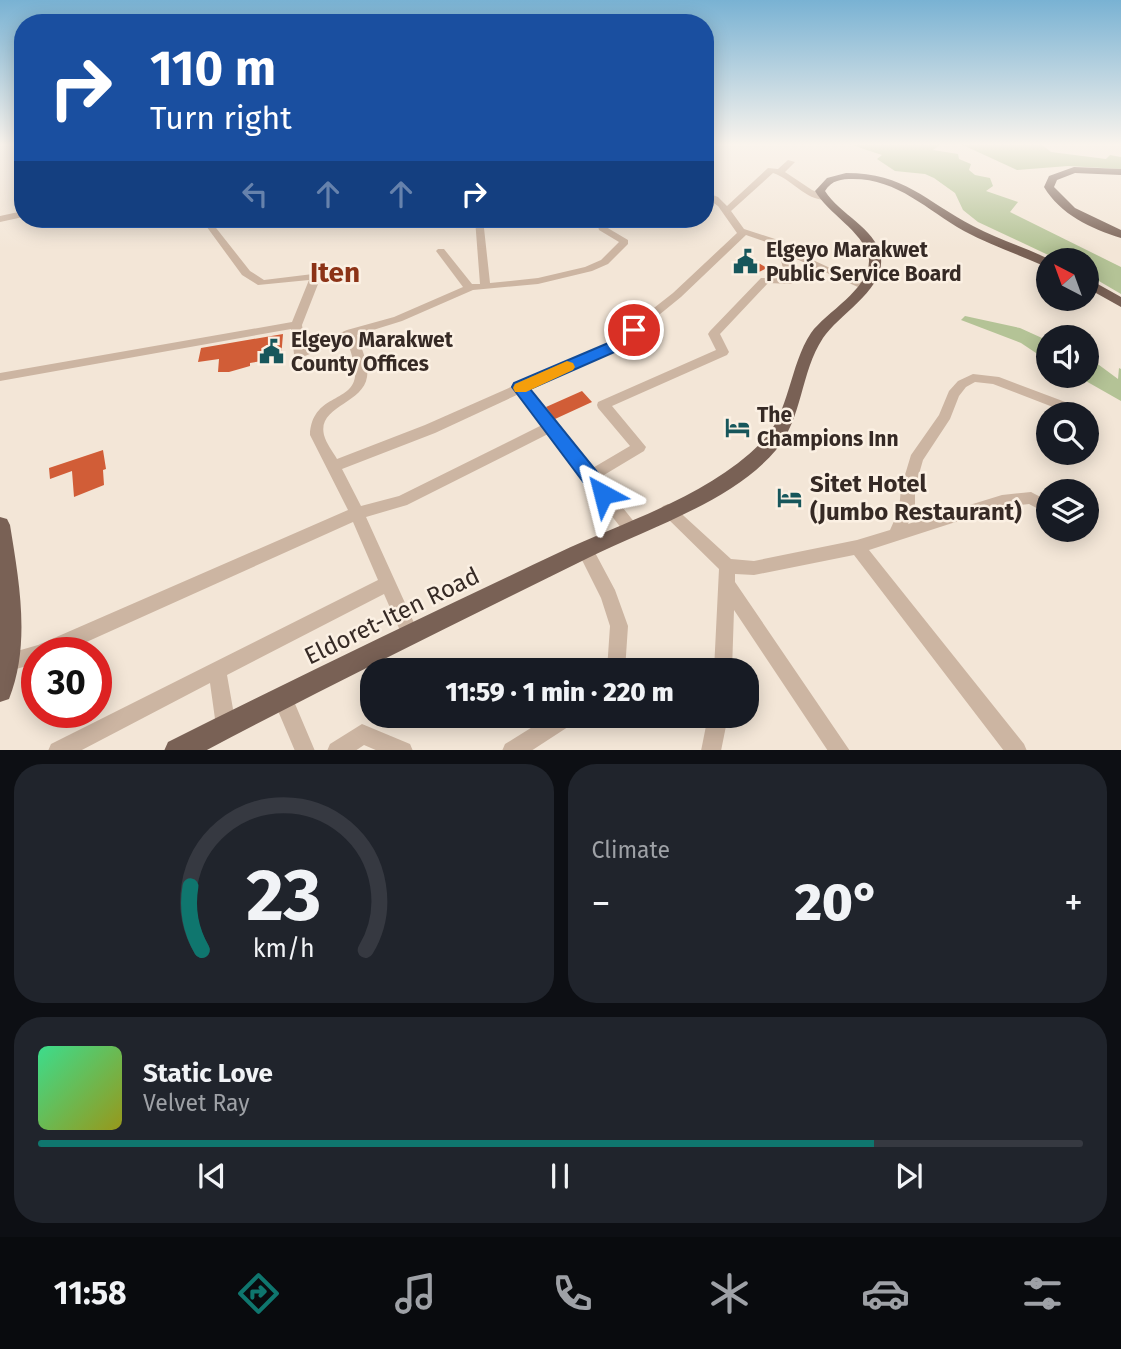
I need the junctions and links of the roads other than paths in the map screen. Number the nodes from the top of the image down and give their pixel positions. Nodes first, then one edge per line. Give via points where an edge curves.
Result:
1 (759, 179) edge
2 (789, 179) edge
3 (834, 179) edge
4 (882, 179) edge
5 (1053, 179) edge
6 (714, 197) edge
7 (823, 198) junction
8 (726, 210) junction
9 (212, 228) edge
10 (479, 228) edge
11 (602, 228) edge
12 (742, 231) junction
13 (1121, 234) edge
14 (784, 250) junction
15 (441, 251) dead end
16 (1036, 258) edge
17 (864, 286) junction
18 (469, 287) junction
19 (485, 287) junction
20 (1099, 289) edge
21 (1121, 303) edge
22 (296, 326) junction
23 (351, 333) junction
24 (0, 377) edge
25 (520, 387) junction
26 (1053, 402) edge
27 (550, 428) junction
28 (332, 467) junction
29 (589, 477) junction
30 (1036, 501) edge
31 (668, 510) junction
32 (358, 513) junction
33 (0, 525) edge
34 (630, 528) junction
35 (895, 535) junction
36 (857, 547) junction
37 (585, 550) junction
38 (727, 576) junction
39 (386, 584) junction
40 (411, 636) junction
41 (75, 637) edge
42 (21, 658) edge
43 (617, 658) edge
44 (724, 658) edge
45 (6, 663) junction
46 (217, 670) junction
47 (0, 690) edge
48 (283, 699) junction
49 (226, 726) junction
50 (548, 728) edge
51 (716, 728) edge
52 (60, 750) edge
53 (179, 750) edge
54 (305, 750) edge
55 (338, 750) edge
56 (401, 750) edge
57 (514, 750) edge
58 (711, 750) edge
59 (839, 750) edge
60 (1016, 750) edge

1 - 8 street
2 - 7 street
3 - 7 main road via 822,185
4 - 16 main road via 920,196 968,228
5 - 13 main road via 1049,187 1059,202
6 - 8 street
7 - 17 main road via 871,246 875,263
8 - 12 street
9 - 22 street via 246,273 262,283 315,279
10 - 19 street
11 - 19 street via 625,242 604,262 555,277
12 - 14 street
12 - 25 street via 738,240 677,295 612,347
14 - 17 street
14 - 29 street via 791,281 765,280 714,334 723,352 603,405 639,447
15 - 18 street
17 - 31 main road, Eldoret-Iten Road via 817,335 782,428 769,446 714,486
18 - 19 street
18 - 23 street via 398,319
20 - 21 main road
22 - 23 street via 300,354
22 - 24 street
23 - 28 street via 360,359 360,380 352,392 324,411 316,424
25 - 27 street
25 - 28 street
26 - 35 street via 995,380 973,378 962,384 916,459 907,510
27 - 29 street
27 - 32 street via 402,501
28 - 32 street
29 - 34 street
30 - 35 street via 1002,501
31 - 34 main road, Eldoret-Iten Road
31 - 38 street
32 - 39 street
32 - 41 street
33 - 45 main road via 11,599
34 - 37 main road, Eldoret-Iten Road
35 - 36 street
36 - 38 street
36 - 60 street
37 - 40 main road, Eldoret-Iten Road
37 - 43 street via 609,596 618,626
38 - 44 street
38 - 59 street
39 - 40 street
39 - 46 street
40 - 48 main road, Eldoret-Iten Road
42 - 45 street
45 - 47 main road
46 - 49 street
46 - 52 street
48 - 49 main road, Eldoret-Iten Road
48 - 54 street
49 - 53 main road, Eldoret-Iten Road
50 - 57 street
51 - 58 street
55 - 56 street via 362,734

